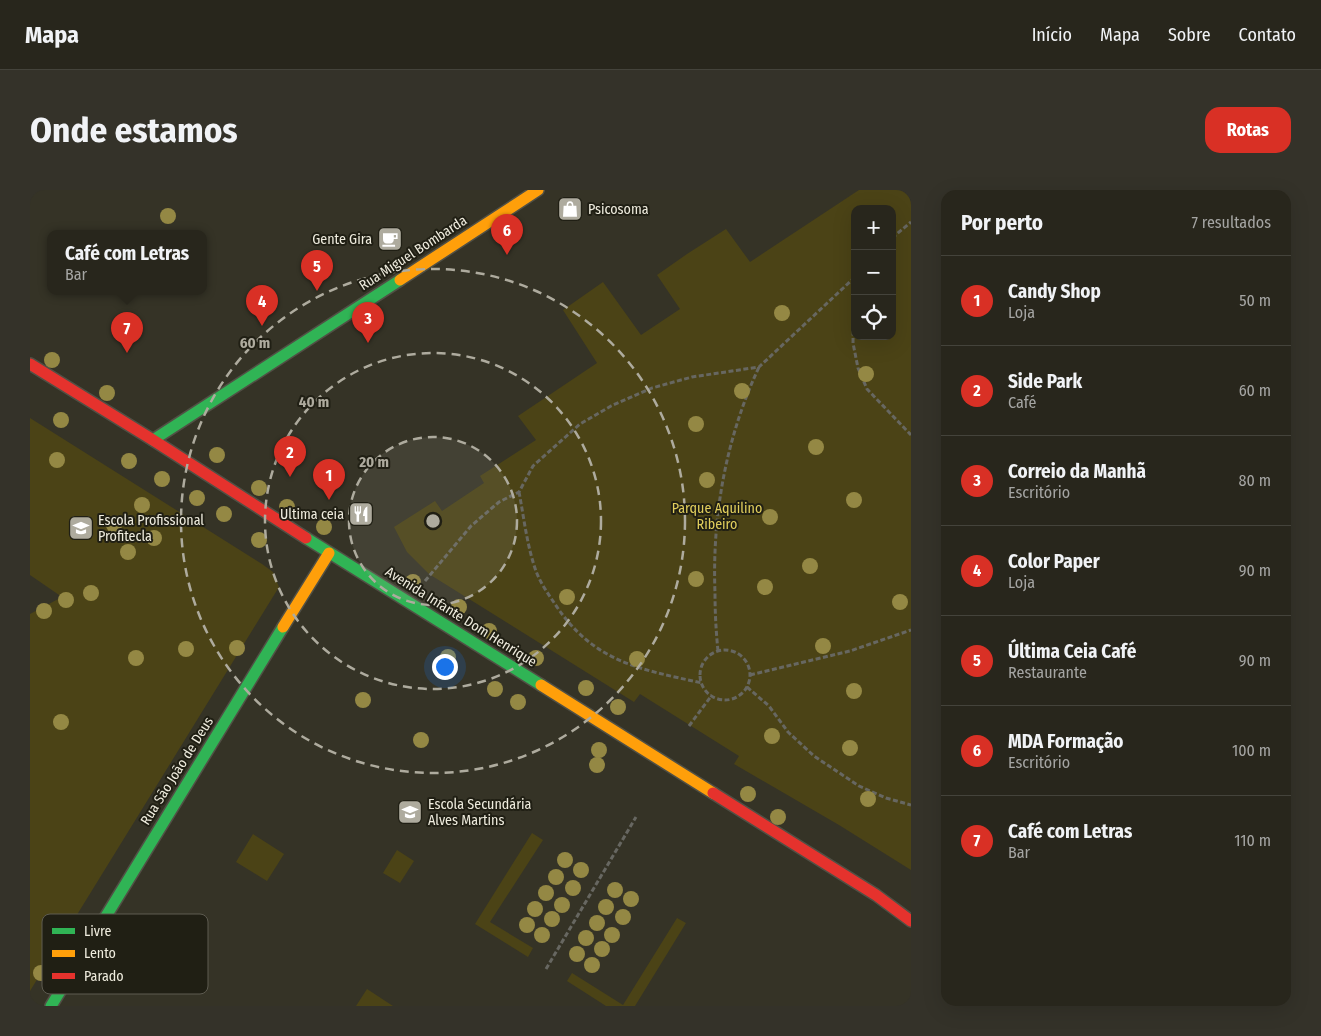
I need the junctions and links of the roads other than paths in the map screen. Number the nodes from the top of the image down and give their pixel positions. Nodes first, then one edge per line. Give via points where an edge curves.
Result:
1 (538, 190) edge
2 (30, 364) edge
3 (153, 440) junction
4 (329, 553) junction
5 (876, 895) junction
6 (911, 913) edge
7 (107, 914) edge
8 (911, 921) edge
9 (58, 994) edge
10 (51, 1006) edge

1 - 3 main road, Rua Miguel Bombarda
2 - 3 main road, Avenida Infante Dom Henrique
3 - 4 main road, Avenida Infante Dom Henrique
4 - 5 main road, Avenida Infante Dom Henrique
4 - 7 main road, Rua São João de Deus
5 - 6 main road, Avenida Infante Dom Henrique
5 - 8 main road, Avenida Infante Dom Henrique
9 - 10 main road, Rua São João de Deus

